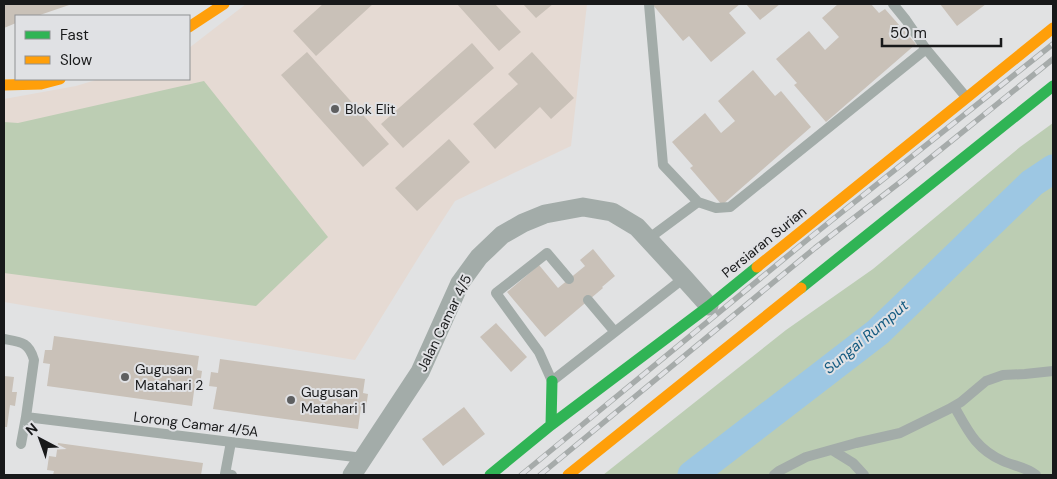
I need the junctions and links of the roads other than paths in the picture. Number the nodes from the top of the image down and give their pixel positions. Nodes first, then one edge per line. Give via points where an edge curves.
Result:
1 (224, 4) edge
2 (649, 4) edge
3 (893, 4) edge
4 (190, 26) edge
5 (1053, 28) edge
6 (926, 49) junction
7 (56, 80) edge
8 (4, 85) edge
9 (1053, 86) edge
10 (967, 97) junction
11 (698, 202) junction
12 (648, 239) junction
13 (684, 278) junction
14 (569, 279) dead end
15 (588, 300) dead end
16 (708, 306) junction
17 (615, 332) junction
18 (4, 339) edge
19 (1053, 371) edge
20 (552, 381) junction
21 (954, 406) junction
22 (26, 417) junction
23 (551, 426) junction
24 (231, 442) junction
25 (20, 444) dead end
26 (832, 450) junction
27 (363, 458) junction
28 (232, 475) edge
29 (352, 475) edge
30 (490, 475) edge
31 (568, 475) edge
32 (774, 475) edge
33 (864, 475) edge
34 (1036, 475) edge

1 - 4 main road
2 - 11 lane via 663,165
3 - 6 lane
5 - 10 main road, Persiaran Surian
6 - 10 lane
6 - 11 lane via 730,208 716,208
7 - 8 main road via 42,84
9 - 31 main road
10 - 16 main road, Persiaran Surian
11 - 12 lane
12 - 13 street, Jalan Camar 4/5
12 - 27 street, Jalan Camar 4/5 via 637,227 612,212 583,207 545,214 502,235 460,282 420,372
13 - 16 street, Jalan Camar 4/5
13 - 17 lane
14 - 20 lane via 547,253 496,293 539,352
15 - 17 lane
16 - 23 main road, Persiaran Surian
17 - 20 lane
18 - 22 lane via 21,342 32,352 34,360
19 - 21 lane via 1003,375 986,382
20 - 23 main road
21 - 26 lane via 900,434
21 - 34 lane via 974,440 990,454
22 - 24 lane, Lorong Camar 4/5A
22 - 25 lane
23 - 30 main road, Persiaran Surian
24 - 27 lane, Lorong Camar 4/5A
24 - 28 lane via 225,474
26 - 32 lane via 806,457
26 - 33 lane via 853,463
27 - 29 street, Jalan Camar 4/5

